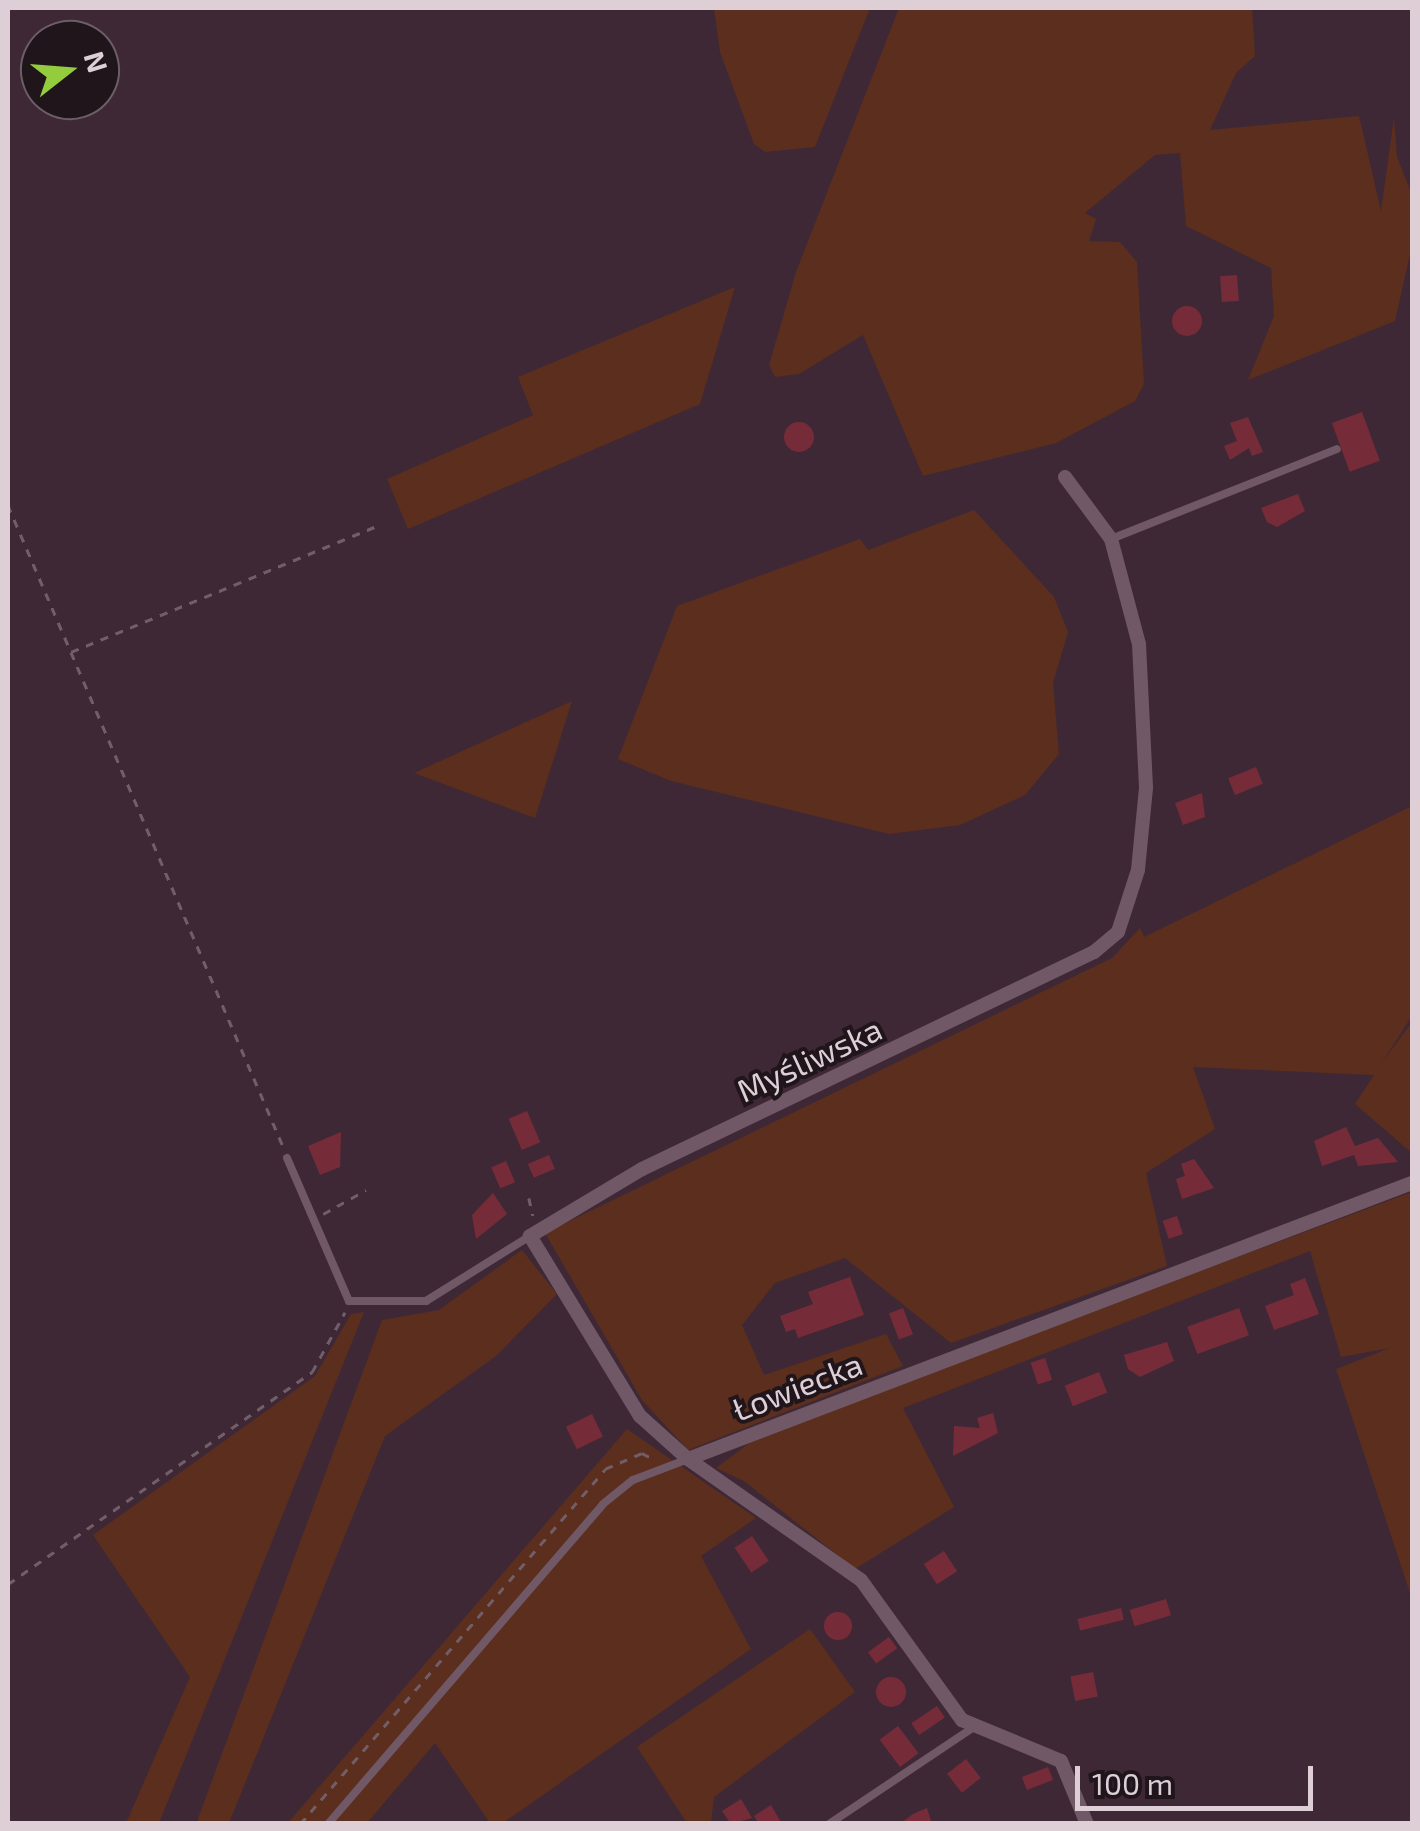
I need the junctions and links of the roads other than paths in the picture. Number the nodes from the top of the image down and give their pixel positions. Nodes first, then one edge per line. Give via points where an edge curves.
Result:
1 (1336, 450) dead end
2 (1065, 477) dead end
3 (1111, 540) junction
4 (288, 1158) road end
5 (1412, 1184) edge
6 (530, 1236) junction
7 (688, 1459) junction
8 (974, 1727) junction
9 (328, 1824) edge
10 (829, 1824) edge
11 (1087, 1824) edge

1 - 3 lane
2 - 3 street, Myśliwska
3 - 6 street, Myśliwska via 1128,581 1146,717 1138,870 1118,932 1077,961 642,1169
4 - 6 lane via 349,1301 426,1301
5 - 7 street, Łowiecka
6 - 7 street via 617,1386
7 - 8 street via 861,1580 942,1697
7 - 9 lane, Łowiecka via 634,1480 602,1504
8 - 10 lane
8 - 11 street via 1061,1761

